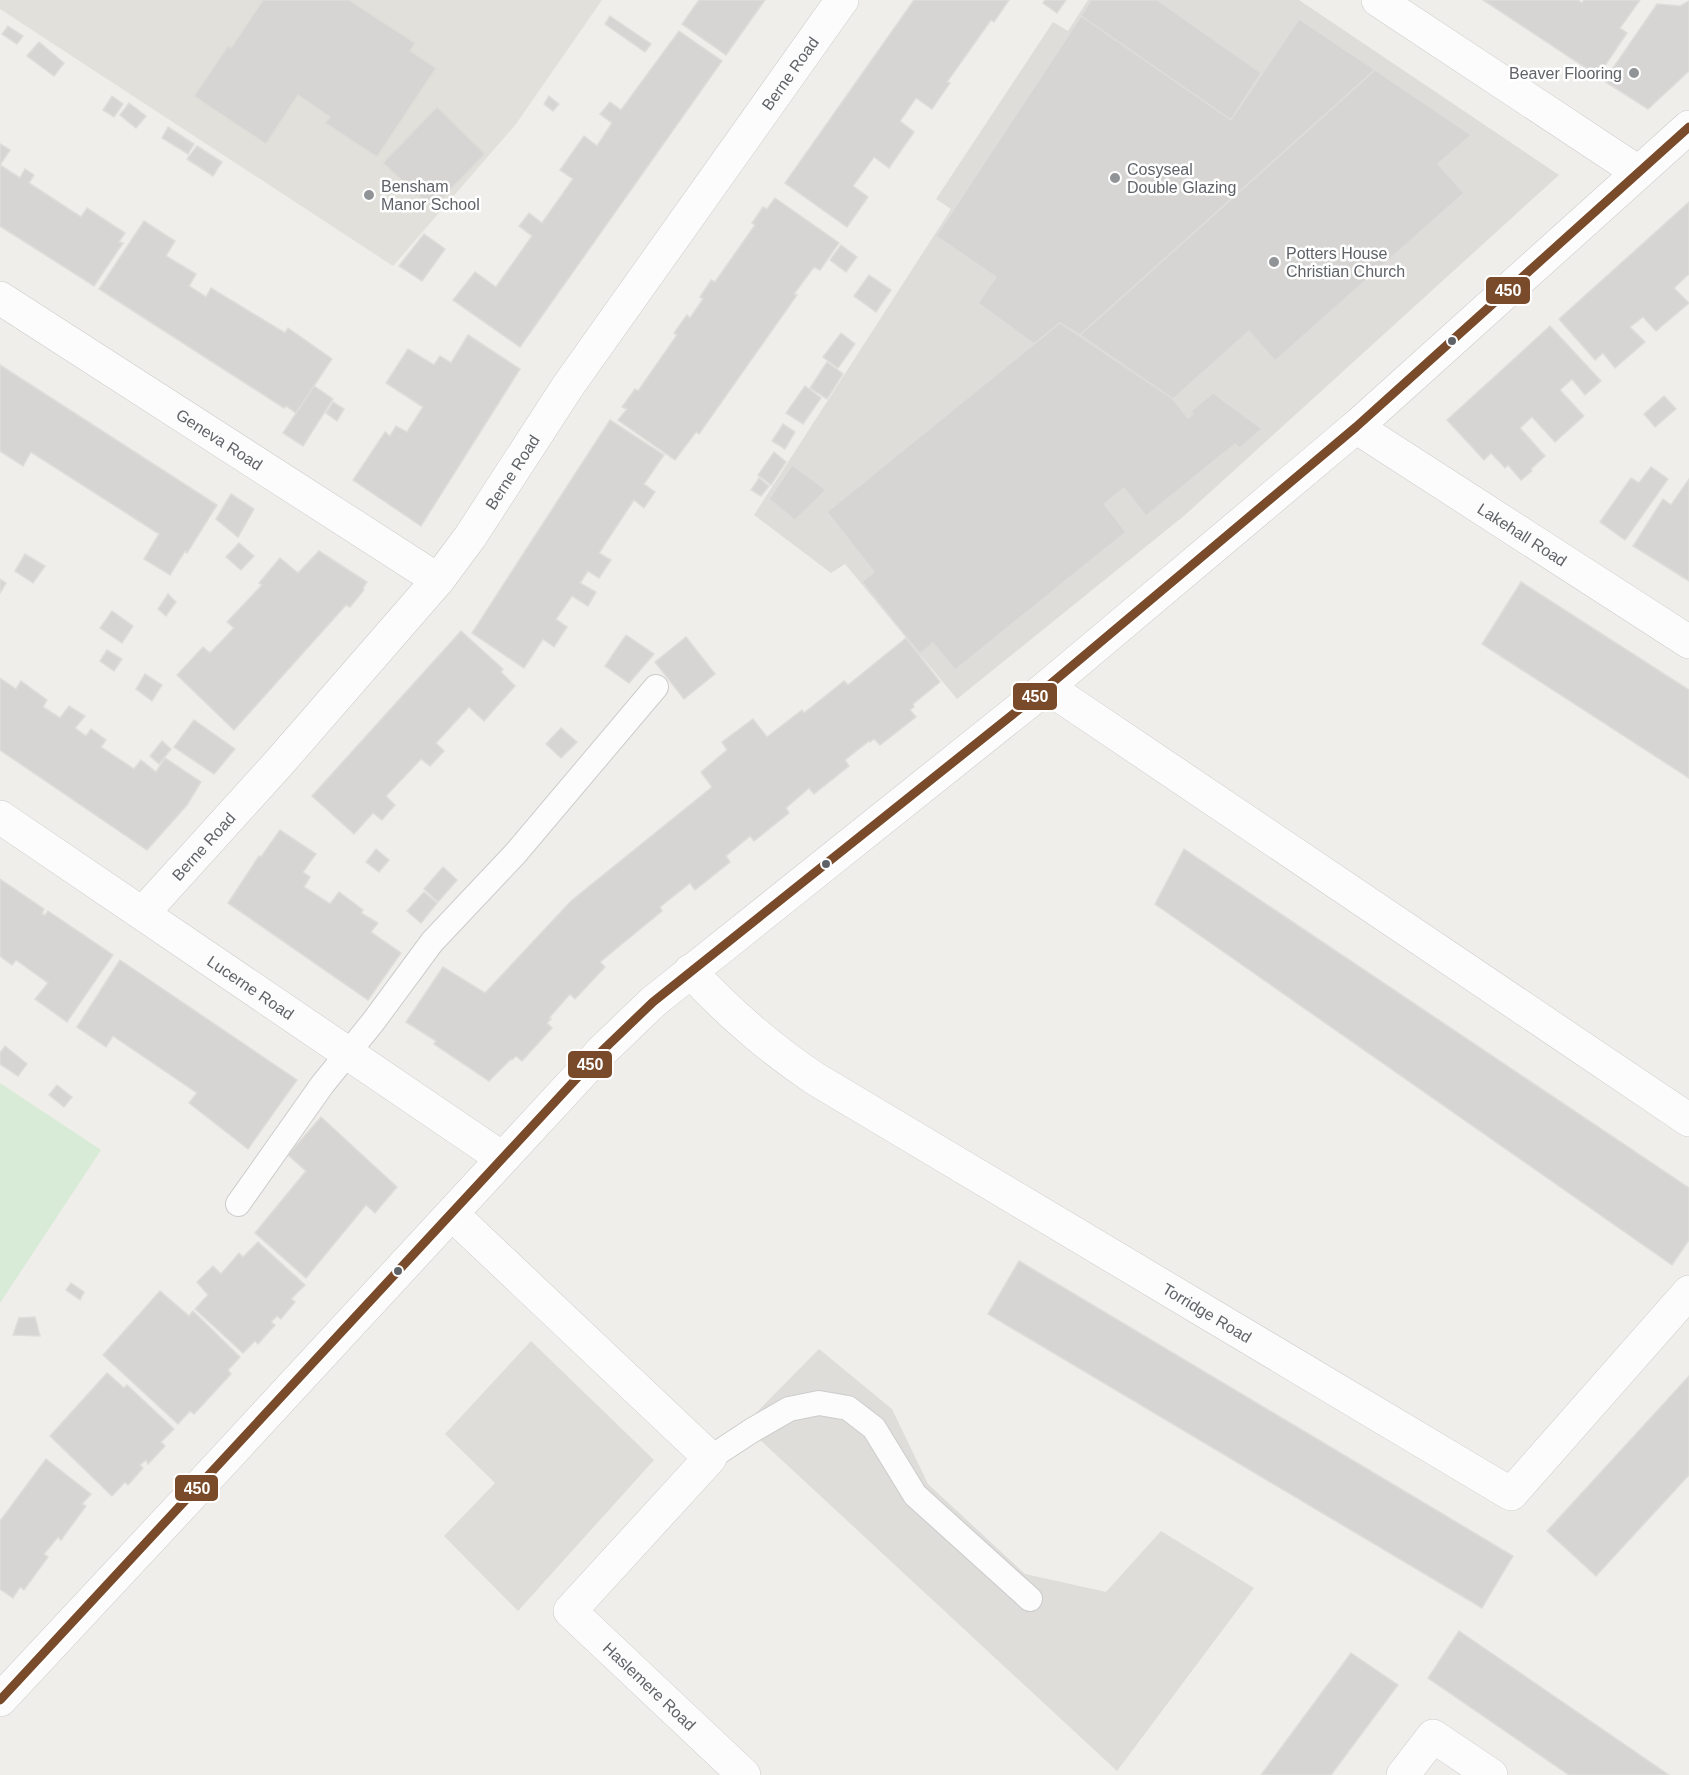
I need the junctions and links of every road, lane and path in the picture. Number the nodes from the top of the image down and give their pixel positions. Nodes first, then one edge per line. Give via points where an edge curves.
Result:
1 (842, 0) edge
2 (1378, 0) edge
3 (1689, 127) edge
4 (1638, 172) junction
5 (0, 298) edge
6 (1356, 427) junction
7 (438, 580) junction
8 (1689, 642) edge
9 (656, 687) dead end
10 (1047, 687) junction
11 (0, 817) edge
12 (143, 913) junction
13 (690, 971) junction
14 (348, 1054) junction
15 (1689, 1120) edge
16 (502, 1158) junction
17 (238, 1204) dead end
18 (452, 1214) junction
19 (1689, 1292) edge
20 (710, 1458) junction
21 (1029, 1599) dead end
22 (0, 1700) edge
23 (744, 1775) edge
24 (1402, 1775) edge
25 (1491, 1775) edge

1 - 7 street, Berne Road via 568,386
2 - 4 street
3 - 4 street
4 - 6 street
5 - 7 street, Geneva Road
6 - 8 street, Lakehall Road
6 - 10 street
7 - 12 street, Berne Road
9 - 14 lane via 515,854 432,942
10 - 13 street
10 - 15 street
11 - 12 street, Lucerne Road
12 - 14 street, Lucerne Road
13 - 16 street via 602,1051
13 - 19 street, Torridge Road via 755,1035 814,1078 1511,1494
14 - 16 street, Lucerne Road
14 - 17 lane
16 - 18 street
18 - 20 street
18 - 22 street
20 - 21 lane via 789,1409 819,1403 848,1408 874,1428 915,1495
20 - 23 street, Haslemere Road via 570,1611
24 - 25 street via 1433,1736

